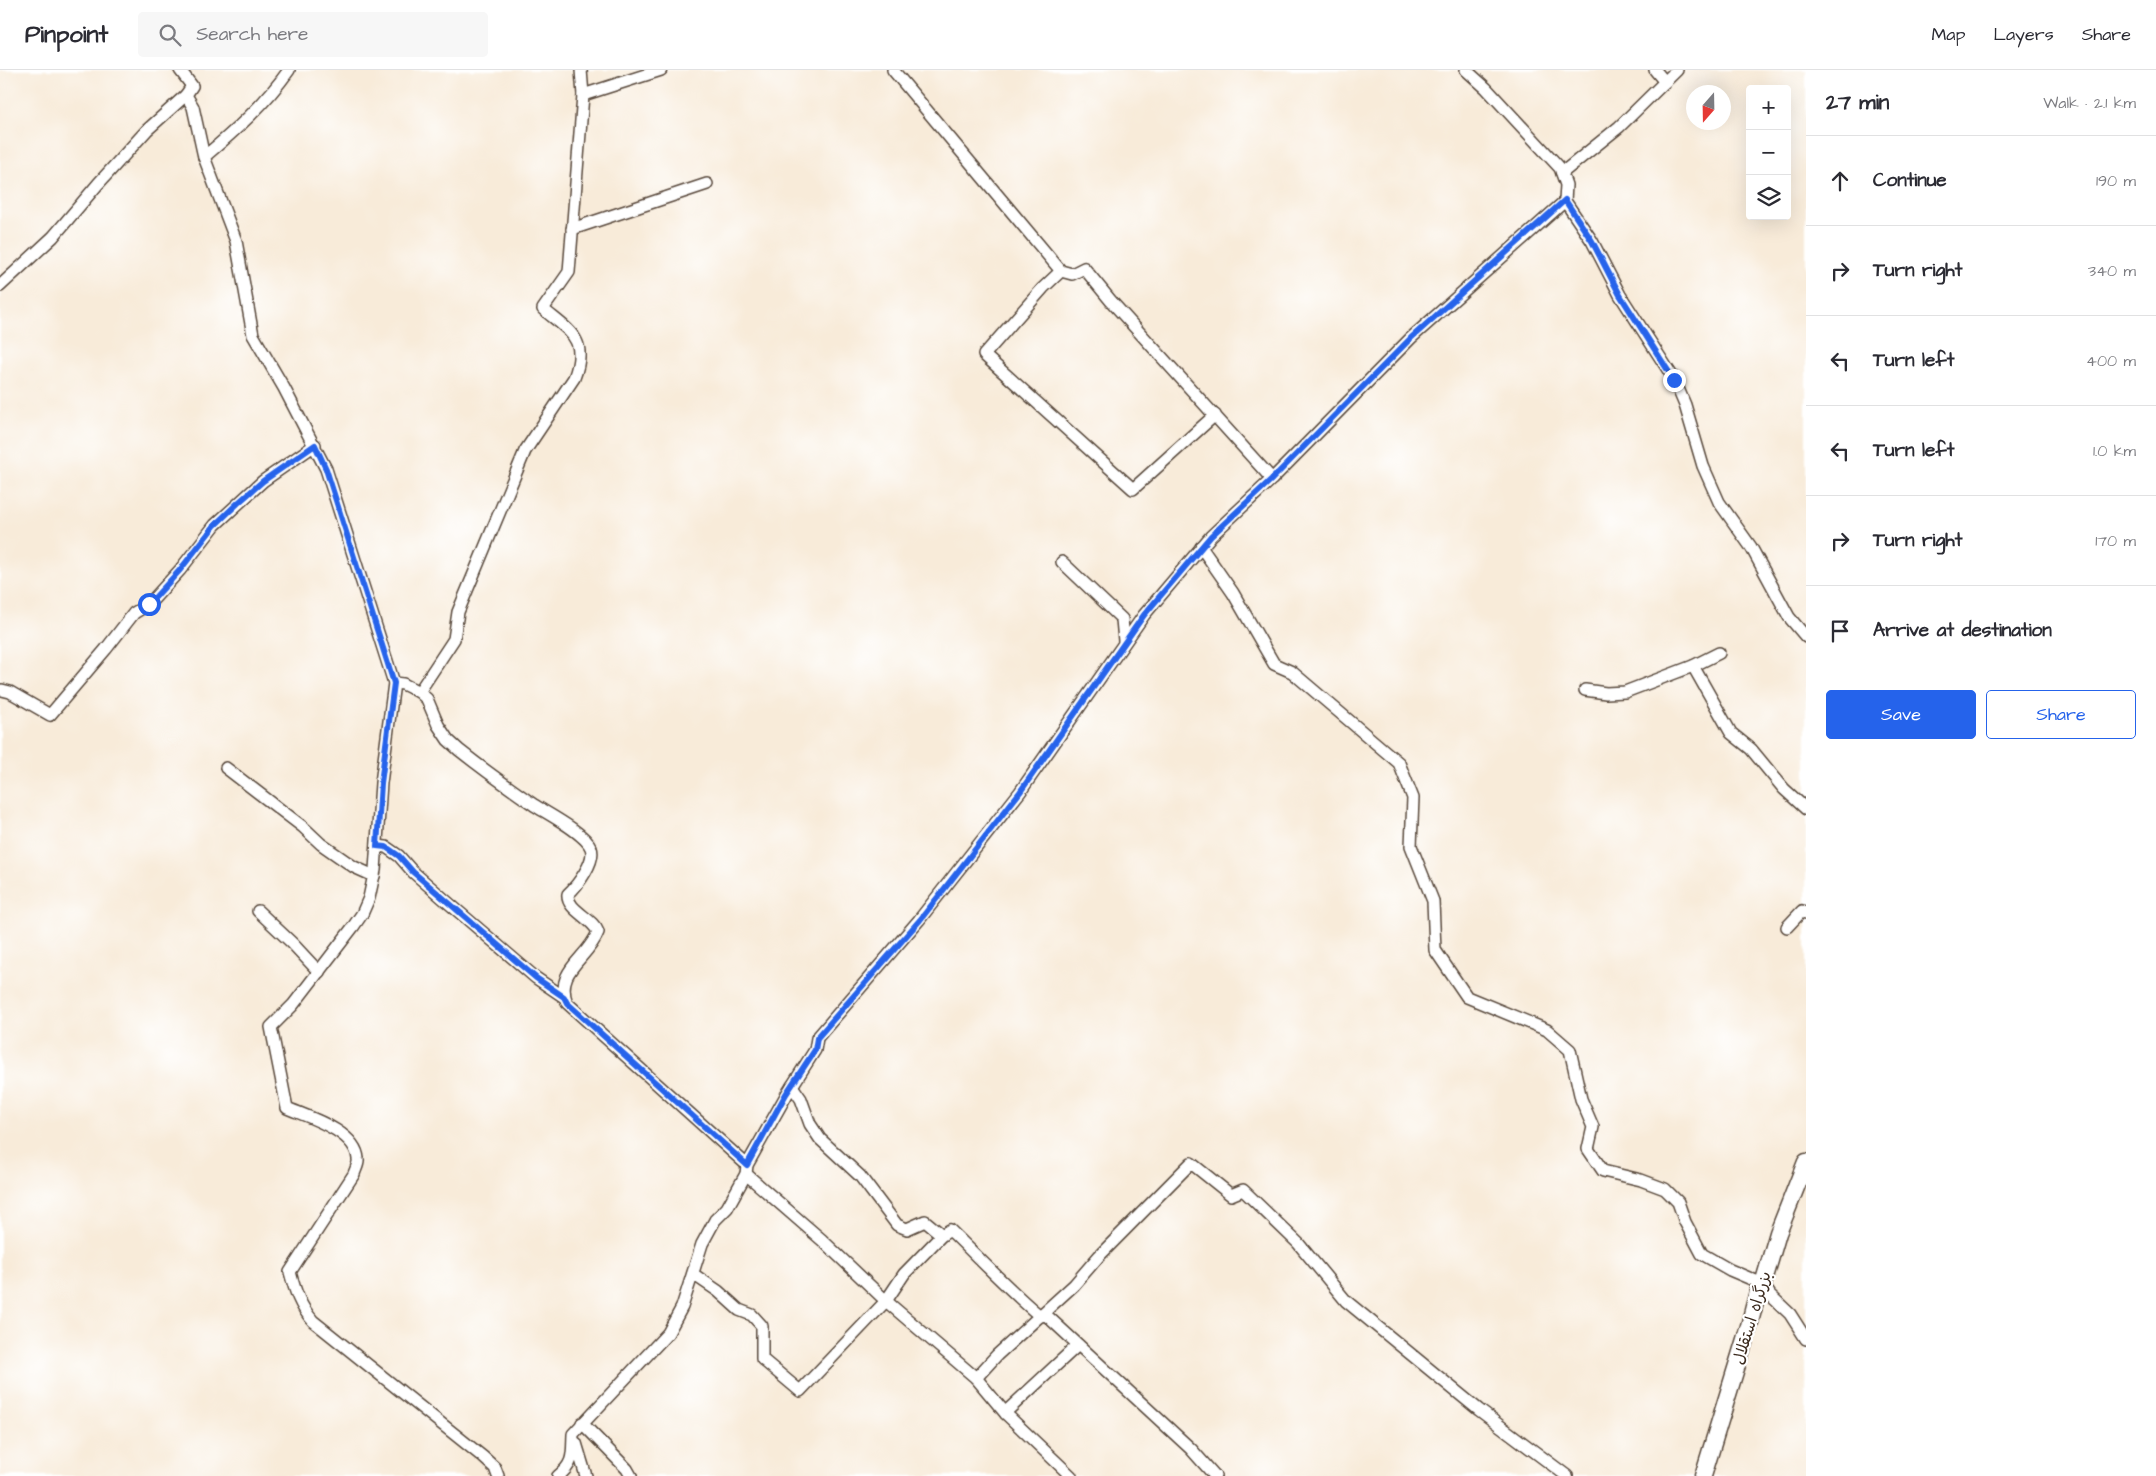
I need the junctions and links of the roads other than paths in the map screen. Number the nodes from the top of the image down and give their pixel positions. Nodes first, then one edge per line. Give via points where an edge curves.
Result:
1 (180, 70) edge
2 (289, 70) edge
3 (581, 70) edge
4 (661, 70) edge
5 (893, 70) edge
6 (1466, 70) edge
7 (1656, 70) edge
8 (1677, 70) edge
9 (1665, 82) junction
10 (186, 95) junction
11 (583, 95) junction
12 (204, 157) junction
13 (1562, 173) junction
14 (707, 184) dead end
15 (1565, 200) junction
16 (572, 229) junction
17 (1061, 271) junction
18 (0, 286) edge
19 (1215, 415) junction
20 (315, 445) junction
21 (1272, 479) junction
22 (1202, 547) junction
23 (1062, 562) dead end
24 (1806, 637) edge
25 (1124, 641) junction
26 (1719, 653) dead end
27 (1693, 666) junction
28 (394, 683) junction
29 (2, 690) dead end
30 (1585, 690) dead end
31 (419, 692) junction
32 (226, 768) dead end
33 (1806, 809) edge
34 (377, 846) junction
35 (374, 876) junction
36 (258, 911) dead end
37 (1806, 913) edge
38 (1787, 927) dead end
39 (319, 972) junction
40 (564, 997) junction
41 (792, 1086) junction
42 (1806, 1162) edge
43 (747, 1170) junction
44 (942, 1235) junction
45 (693, 1274) junction
46 (1763, 1284) junction
47 (886, 1301) junction
48 (1040, 1316) junction
49 (1806, 1339) edge
50 (1078, 1346) junction
51 (976, 1378) junction
52 (1006, 1414) junction
53 (582, 1423) junction
54 (573, 1434) junction
55 (498, 1476) edge
56 (558, 1476) edge
57 (586, 1476) edge
58 (631, 1476) edge
59 (1071, 1476) edge
60 (1215, 1476) edge
61 (1567, 1476) edge
62 (1703, 1476) edge

1 - 10 street via 192,86
2 - 12 street via 241,126
3 - 11 street
4 - 11 street
5 - 17 street
6 - 13 street
7 - 9 street
8 - 9 street
9 - 13 street via 1619,127
10 - 12 street via 193,106
10 - 18 street via 147,130 53,237
11 - 16 street
12 - 20 street via 236,241 253,335
13 - 15 street via 1566,185
14 - 16 street
15 - 21 street via 1411,338
15 - 24 street via 1674,380 1703,466 1719,502 1751,547 1789,617
16 - 31 street via 569,272 543,309 575,338 580,349 579,364 574,378 525,451 458,612 454,638
17 - 19 street via 1072,274 1084,268
17 - 19 street via 984,355 1133,489
19 - 21 street
20 - 28 street via 326,469
20 - 29 street via 263,481 215,525 180,570 149,604 134,614 50,715
21 - 22 street
22 - 25 street
22 - 46 street via 1274,664 1292,672 1399,763 1413,798 1411,846 1432,901 1435,950 1467,997 1547,1030 1570,1050 1581,1099 1593,1126 1588,1149 1603,1171 1665,1189 1678,1202 1702,1254
23 - 25 street via 1122,619
25 - 41 street via 1020,792 920,920 817,1038 815,1050
26 - 27 street
27 - 30 street via 1625,692
27 - 33 street via 1731,733 1751,749 1784,789
28 - 31 street
28 - 34 street via 381,783
31 - 40 street via 427,698 448,740 459,750 582,837 592,849 592,862 568,894 568,899 598,932 565,977
32 - 35 street via 321,844 354,867
34 - 35 street
34 - 40 street via 386,847 399,856 413,872 536,978
35 - 39 street via 362,914
36 - 39 street
37 - 38 street via 1802,911
39 - 55 street via 271,1027 286,1108 327,1125 348,1138 355,1146 359,1160 354,1174 290,1272 295,1291 313,1320 484,1457
40 - 43 street
41 - 43 street
41 - 44 street via 820,1139 860,1176 897,1225 907,1229 925,1221
42 - 46 highway, بزرگراه استقلال via 1778,1233
43 - 45 street via 728,1208 715,1220 702,1244
43 - 47 street
44 - 47 street via 904,1274
44 - 48 street via 950,1230 1010,1291
45 - 47 street via 739,1310 752,1315 762,1326 762,1359 800,1390
45 - 53 street via 682,1307 668,1333
46 - 49 street via 1790,1314
46 - 62 highway, بزرگراه استقلال via 1758,1291
47 - 51 street
48 - 50 street via 1046,1315
48 - 51 street
48 - 61 street via 1191,1163 1231,1195 1244,1190 1298,1243 1346,1301 1486,1416
50 - 52 street
50 - 60 street via 1191,1449
51 - 52 street
52 - 59 street
53 - 54 street
53 - 58 street
54 - 56 street via 572,1460
54 - 57 street

